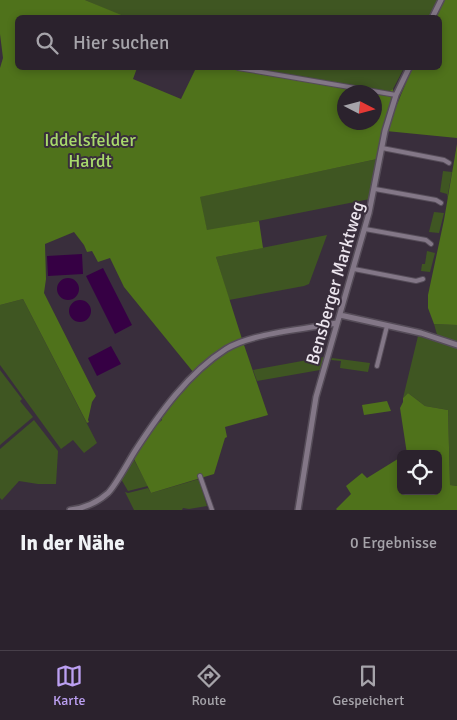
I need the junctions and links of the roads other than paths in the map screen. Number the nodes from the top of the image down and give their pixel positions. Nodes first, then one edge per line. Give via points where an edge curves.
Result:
1 (441, 0) edge
2 (434, 15) edge
3 (250, 70) edge
4 (408, 70) edge
5 (396, 95) junction
6 (382, 148) junction
7 (448, 163) dead end
8 (375, 189) junction
9 (441, 203) dead end
10 (365, 229) junction
11 (431, 244) dead end
12 (354, 269) junction
13 (423, 279) dead end
14 (340, 315) junction
15 (337, 323) junction
16 (387, 326) junction
17 (457, 345) edge
18 (377, 366) dead end
19 (200, 476) dead end
20 (70, 510) edge
21 (212, 510) edge
22 (298, 510) edge

1 - 2 street
3 - 5 street
4 - 5 street, Bensberger Marktweg
5 - 6 street, Bensberger Marktweg
6 - 7 street
6 - 8 street, Bensberger Marktweg
8 - 9 street
8 - 10 street, Bensberger Marktweg
10 - 11 street via 426,240
10 - 12 street, Bensberger Marktweg
12 - 13 street
12 - 14 street, Bensberger Marktweg
14 - 15 street, Bensberger Marktweg
14 - 16 street
15 - 20 street via 248,339 226,349 196,373 152,425 110,491 96,502
15 - 22 street, Bensberger Marktweg via 312,416
16 - 17 street
16 - 18 street
19 - 21 street

